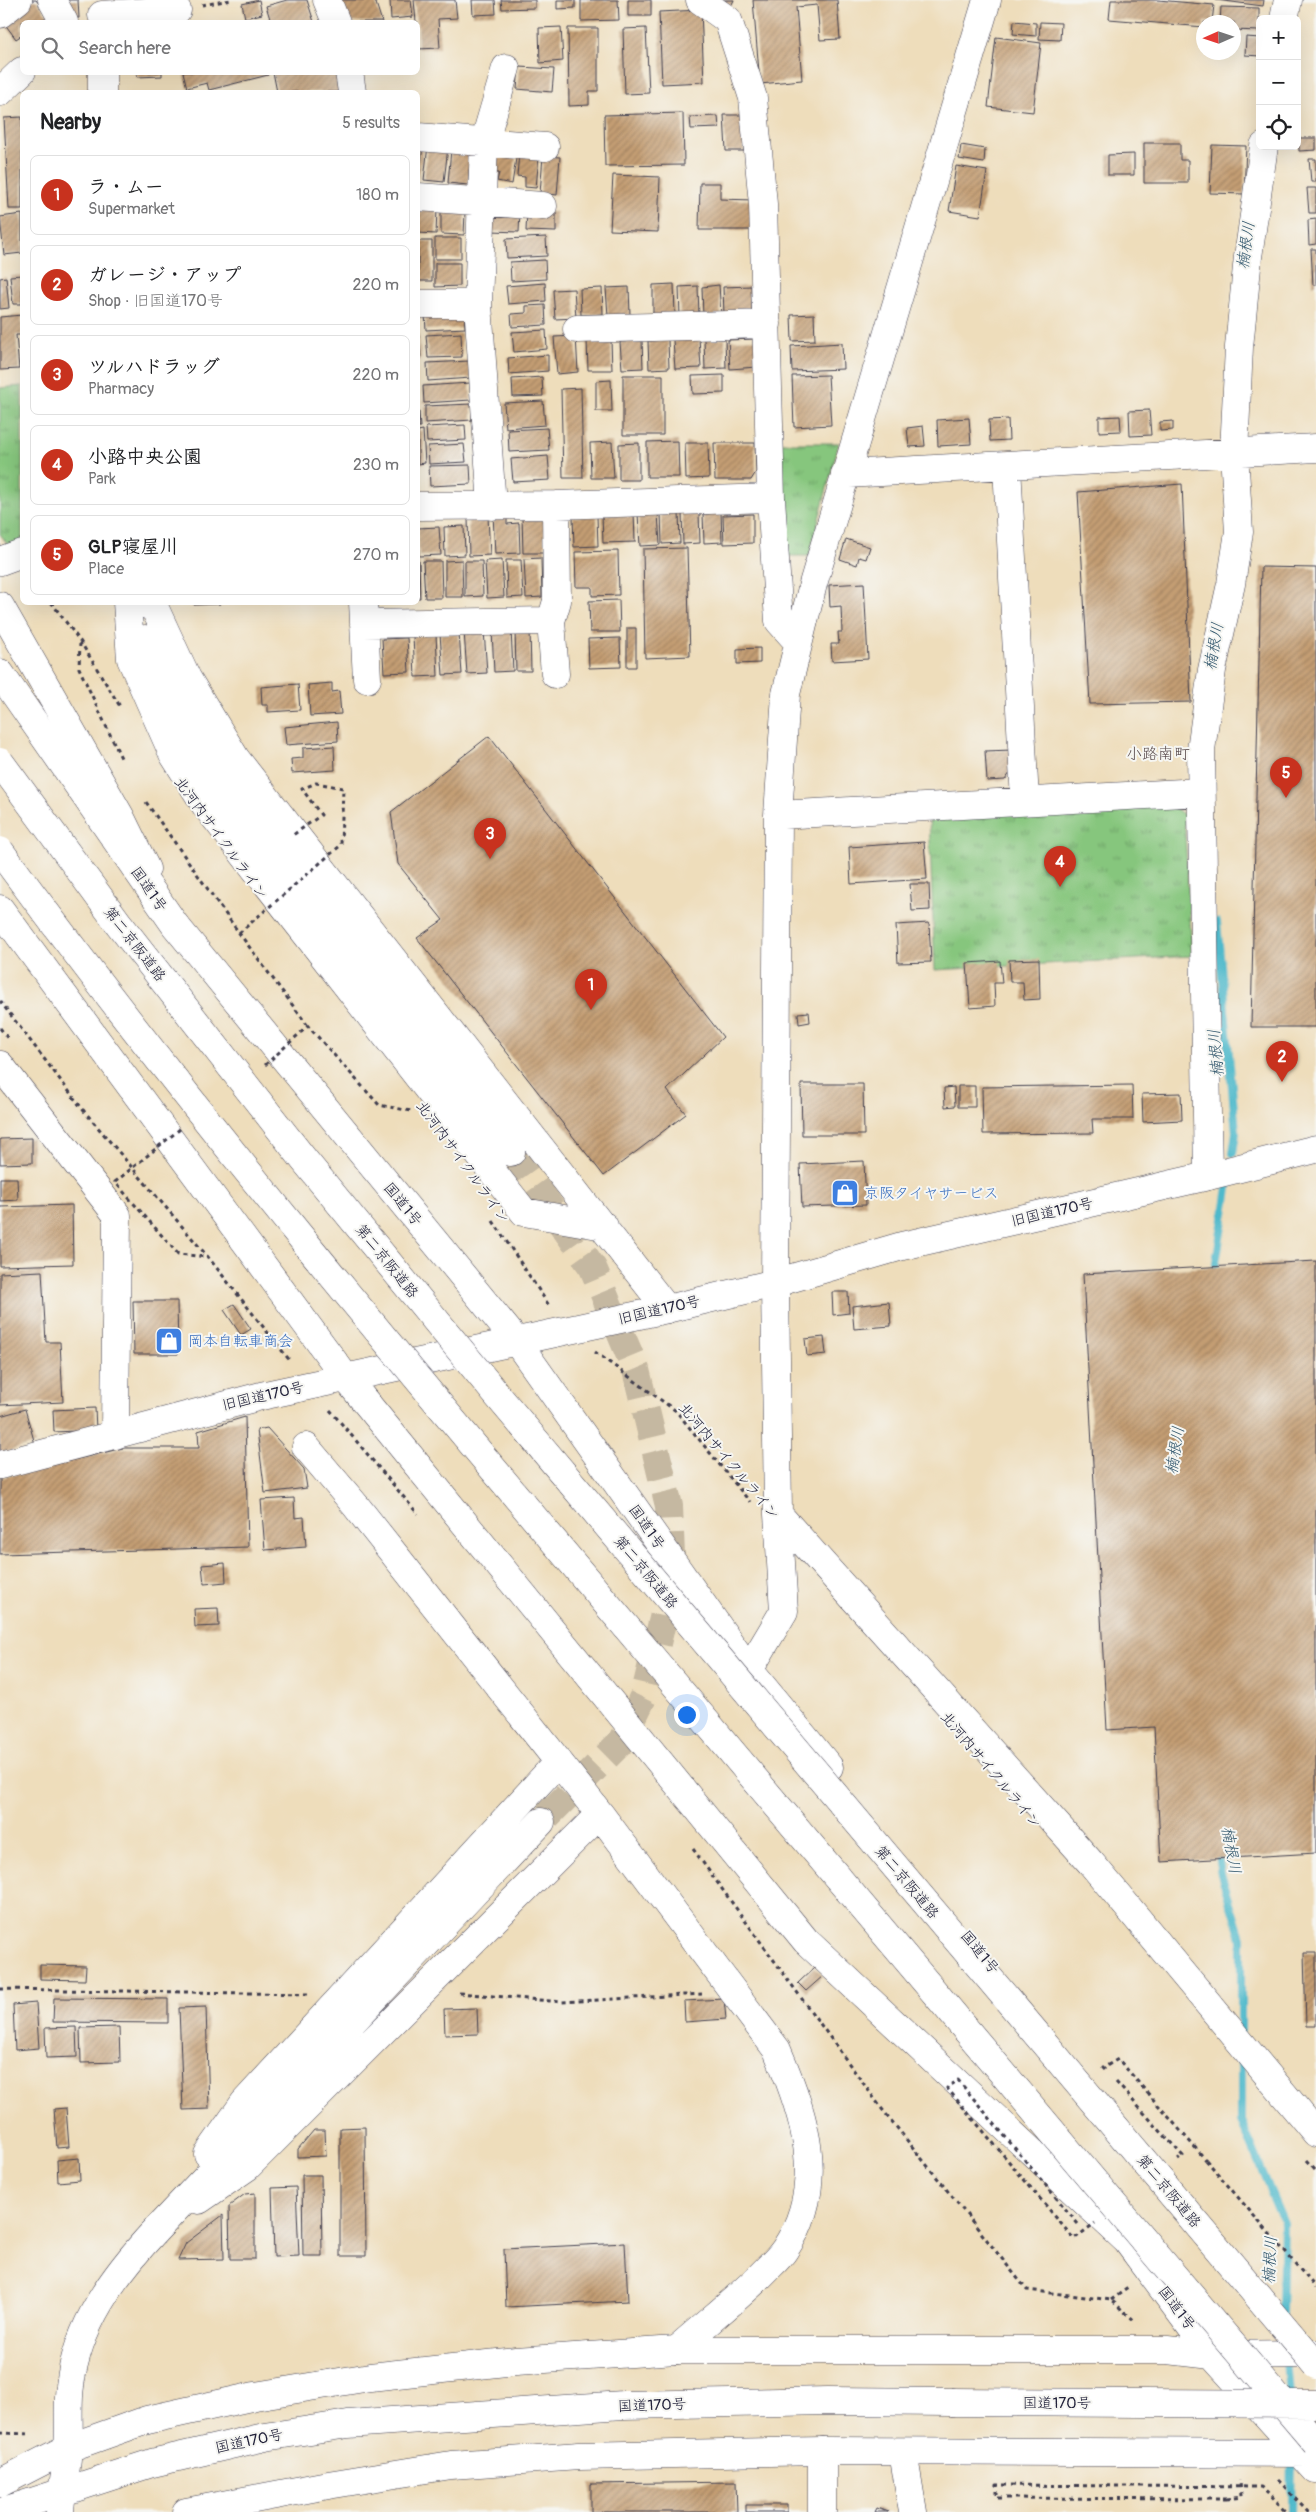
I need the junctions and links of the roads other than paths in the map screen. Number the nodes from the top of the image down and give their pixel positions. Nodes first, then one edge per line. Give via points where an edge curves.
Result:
1 (18, 0) edge
2 (52, 0) edge
3 (327, 0) edge
4 (700, 0) edge
5 (986, 0) edge
6 (1288, 0) edge
7 (177, 10) dead end
8 (102, 13) edge
9 (0, 14) edge
10 (1285, 15) edge
11 (63, 20) edge
12 (335, 20) edge
13 (506, 68) dead end
14 (20, 73) edge
15 (102, 75) edge
16 (349, 75) edge
17 (102, 90) edge
18 (352, 90) edge
19 (0, 92) edge
20 (420, 137) edge
21 (484, 142) junction
22 (545, 147) dead end
23 (1263, 150) edge
24 (420, 197) edge
25 (481, 202) junction
26 (543, 206) dead end
27 (420, 304) edge
28 (478, 304) junction
29 (767, 324) junction
30 (576, 329) dead end
31 (1316, 448) edge
32 (1234, 453) junction
33 (1007, 466) junction
34 (845, 474) junction
35 (771, 498) junction
36 (556, 505) junction
37 (420, 506) edge
38 (492, 506) junction
39 (20, 554) edge
40 (0, 561) edge
41 (127, 605) edge
42 (132, 605) edge
43 (149, 605) edge
44 (0, 606) edge
45 (363, 613) edge
46 (551, 621) junction
47 (798, 642) junction
48 (0, 673) edge
49 (556, 674) dead end
50 (367, 679) dead end
51 (0, 762) edge
52 (1202, 792) junction
53 (1025, 801) junction
54 (778, 815) junction
55 (0, 851) edge
56 (0, 909) edge
57 (175, 925) junction
58 (0, 1066) edge
59 (1316, 1148) edge
60 (511, 1152) tunnel mouth
61 (1208, 1176) junction
62 (604, 1226) junction
63 (775, 1283) junction
64 (666, 1309) junction
65 (517, 1342) junction
66 (346, 1378) junction
67 (115, 1434) junction
68 (306, 1447) dead end
69 (0, 1465) edge
70 (779, 1526) junction
71 (749, 1670) junction
72 (558, 1762) junction
73 (600, 1814) junction
74 (541, 1822) tunnel mouth
75 (1310, 2144) edge
76 (155, 2231) junction
77 (676, 2350) junction
78 (1212, 2355) junction
79 (1314, 2359) edge
80 (1316, 2404) edge
81 (68, 2448) junction
82 (822, 2451) junction
83 (903, 2452) junction
84 (1312, 2454) edge
85 (0, 2483) edge
86 (60, 2502) edge
87 (1, 2512) edge
88 (186, 2512) edge
89 (822, 2512) edge
90 (913, 2512) edge

1 - 9 main road
2 - 11 main road
3 - 12 main road
4 - 29 main road via 728,20 753,98 763,204
5 - 34 main road
6 - 10 main road
7 - 8 main road
13 - 21 main road
14 - 19 main road
15 - 17 main road
16 - 18 main road
20 - 21 main road
21 - 22 main road
21 - 25 main road
23 - 32 main road via 1239,347
24 - 25 main road
25 - 26 main road
25 - 28 main road
27 - 28 main road
28 - 38 main road
29 - 30 main road
29 - 35 main road
31 - 32 main road
32 - 33 main road
32 - 52 main road via 1239,532 1212,670 1201,750
33 - 34 main road
33 - 53 main road
34 - 47 main road
35 - 36 main road
35 - 47 main road via 778,621
36 - 38 main road
36 - 46 main road via 558,601
37 - 38 main road
39 - 40 main road
41 - 62 main road via 131,659 173,754 206,806 524,1212
42 - 60 main road via 156,669 215,775
43 - 62 main road via 156,611 187,678 236,759
44 - 57 main road via 120,816
45 - 46 main road
45 - 50 main road
46 - 49 main road
47 - 54 main road via 786,694
48 - 57 main road, 国道1号
51 - 79 main road, 第二京阪道路, bridge via 119,924 305,1162 497,1395
52 - 53 main road
52 - 61 main road
53 - 54 main road
54 - 63 main road
55 - 84 main road, bridge via 80,959 284,1218
56 - 66 main road, 国道1号
57 - 65 main road, 国道1号
58 - 67 main road via 118,1215
59 - 61 main road, 旧国道170号
61 - 63 main road, 旧国道170号 via 902,1246
62 - 64 main road
63 - 64 main road, 旧国道170号
63 - 70 main road
64 - 65 main road, 旧国道170号
65 - 66 main road, 旧国道170号
65 - 71 main road, 国道1号
66 - 67 main road, 旧国道170号 via 261,1396
66 - 78 main road, 国道1号 via 806,1941 1127,2241
67 - 69 main road, 旧国道170号
68 - 72 main road
70 - 71 main road via 784,1611
70 - 75 main road via 1091,1863
71 - 79 main road, 国道1号
72 - 73 main road
72 - 76 main road via 244,2103
73 - 76 main road via 247,2167
73 - 77 main road via 777,2050 796,2095 808,2145 808,2184 801,2221 784,2250 756,2280
74 - 76 main road
76 - 81 main road via 129,2258 97,2303 80,2345 70,2386
77 - 78 main road via 1168,2350
77 - 81 main road via 516,2361 361,2379 255,2396 147,2420
78 - 79 main road
78 - 84 main road, 国道1号
80 - 86 main road, 国道170号, bridge via 828,2401 623,2405 348,2424 266,2436 152,2463
81 - 85 main road
81 - 86 main road
82 - 83 main road
82 - 88 main road via 579,2456 451,2465
82 - 89 main road
83 - 84 main road
83 - 90 main road
86 - 87 main road, 国道170号

